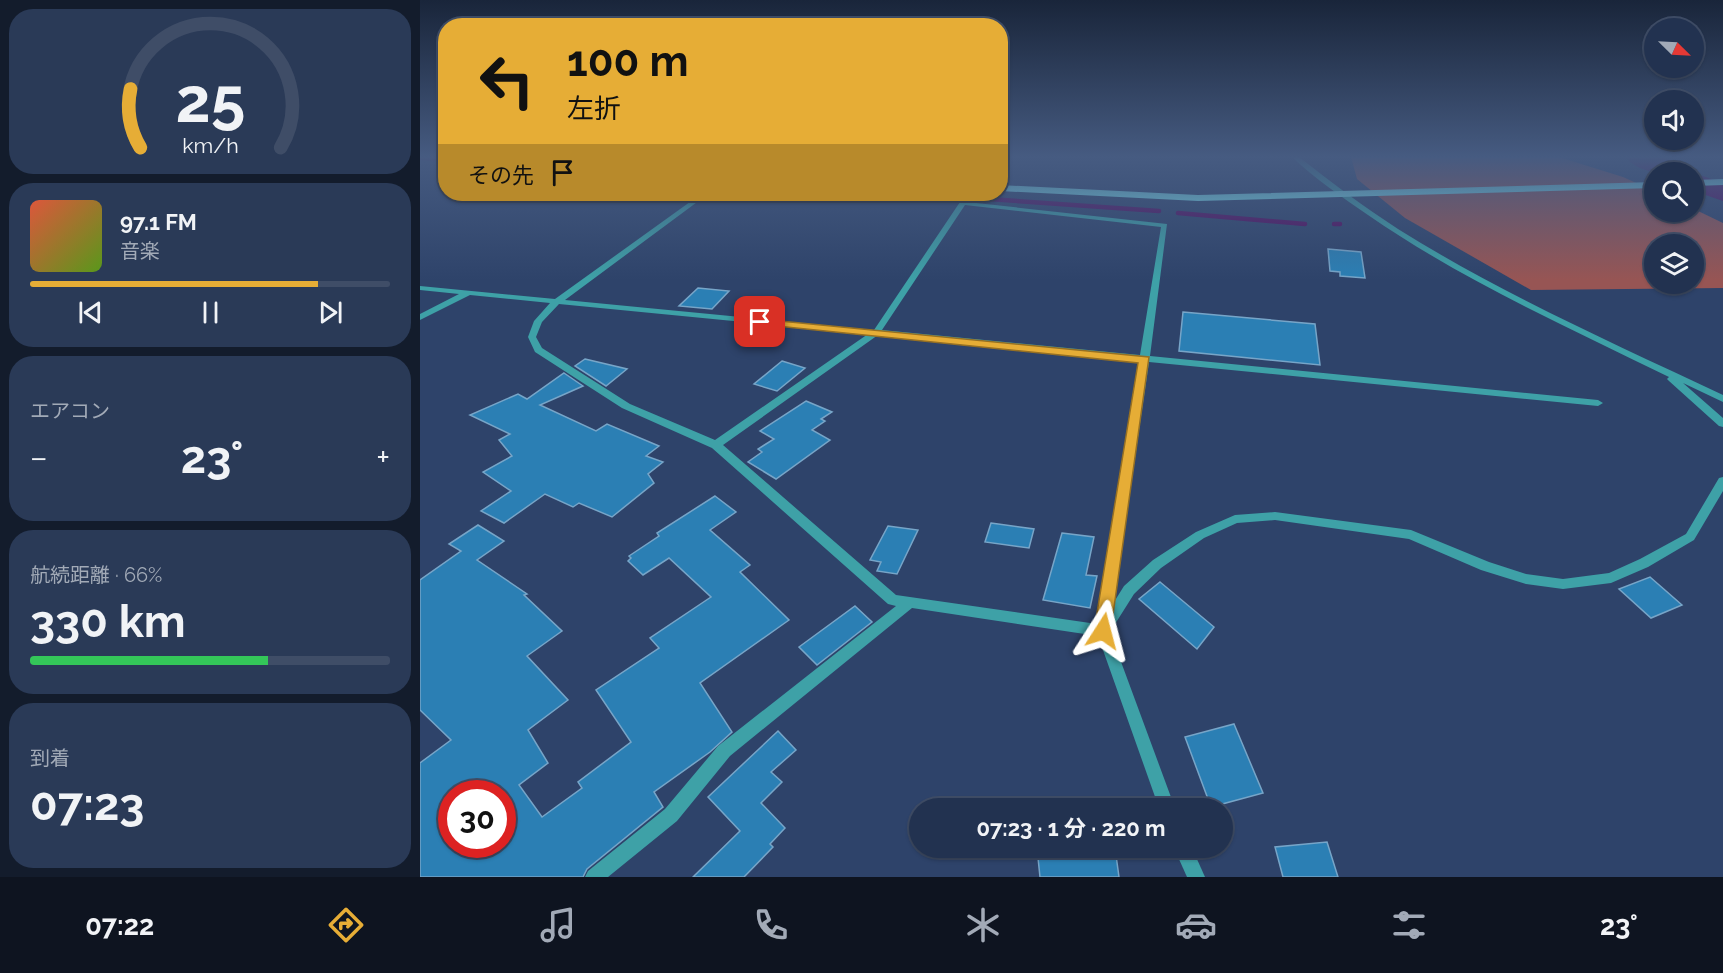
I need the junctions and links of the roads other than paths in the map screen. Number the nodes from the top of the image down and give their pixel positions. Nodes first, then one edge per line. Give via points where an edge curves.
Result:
1 (1346, 198) edge
2 (695, 201) edge
3 (963, 201) edge
4 (987, 201) edge
5 (420, 288) edge
6 (468, 293) junction
7 (556, 302) junction
8 (420, 317) edge
9 (875, 333) junction
10 (1144, 360) junction
11 (1660, 369) junction
12 (1723, 399) edge
13 (1598, 403) dead end
14 (1723, 424) edge
15 (716, 445) junction
16 (1723, 481) edge
17 (908, 604) junction
18 (1103, 631) junction
19 (1163, 798) edge
20 (1188, 858) edge
21 (594, 877) edge
22 (1196, 877) edge

1 - 11 street via 1390,229 1497,290
2 - 7 street
3 - 9 street
4 - 10 street via 1165,225
5 - 6 street
6 - 7 street
6 - 8 street
7 - 9 street
7 - 15 street via 533,330 533,343 538,350 626,406
9 - 10 street
9 - 15 street
10 - 13 street
10 - 18 street
11 - 12 street
11 - 14 street
15 - 17 street via 893,600
16 - 18 street via 1690,537 1611,578 1563,584 1526,579 1485,566 1411,535 1275,516 1234,519 1200,535 1157,564 1129,590
17 - 18 street
17 - 21 street via 724,751 671,815
18 - 19 street
20 - 22 street

